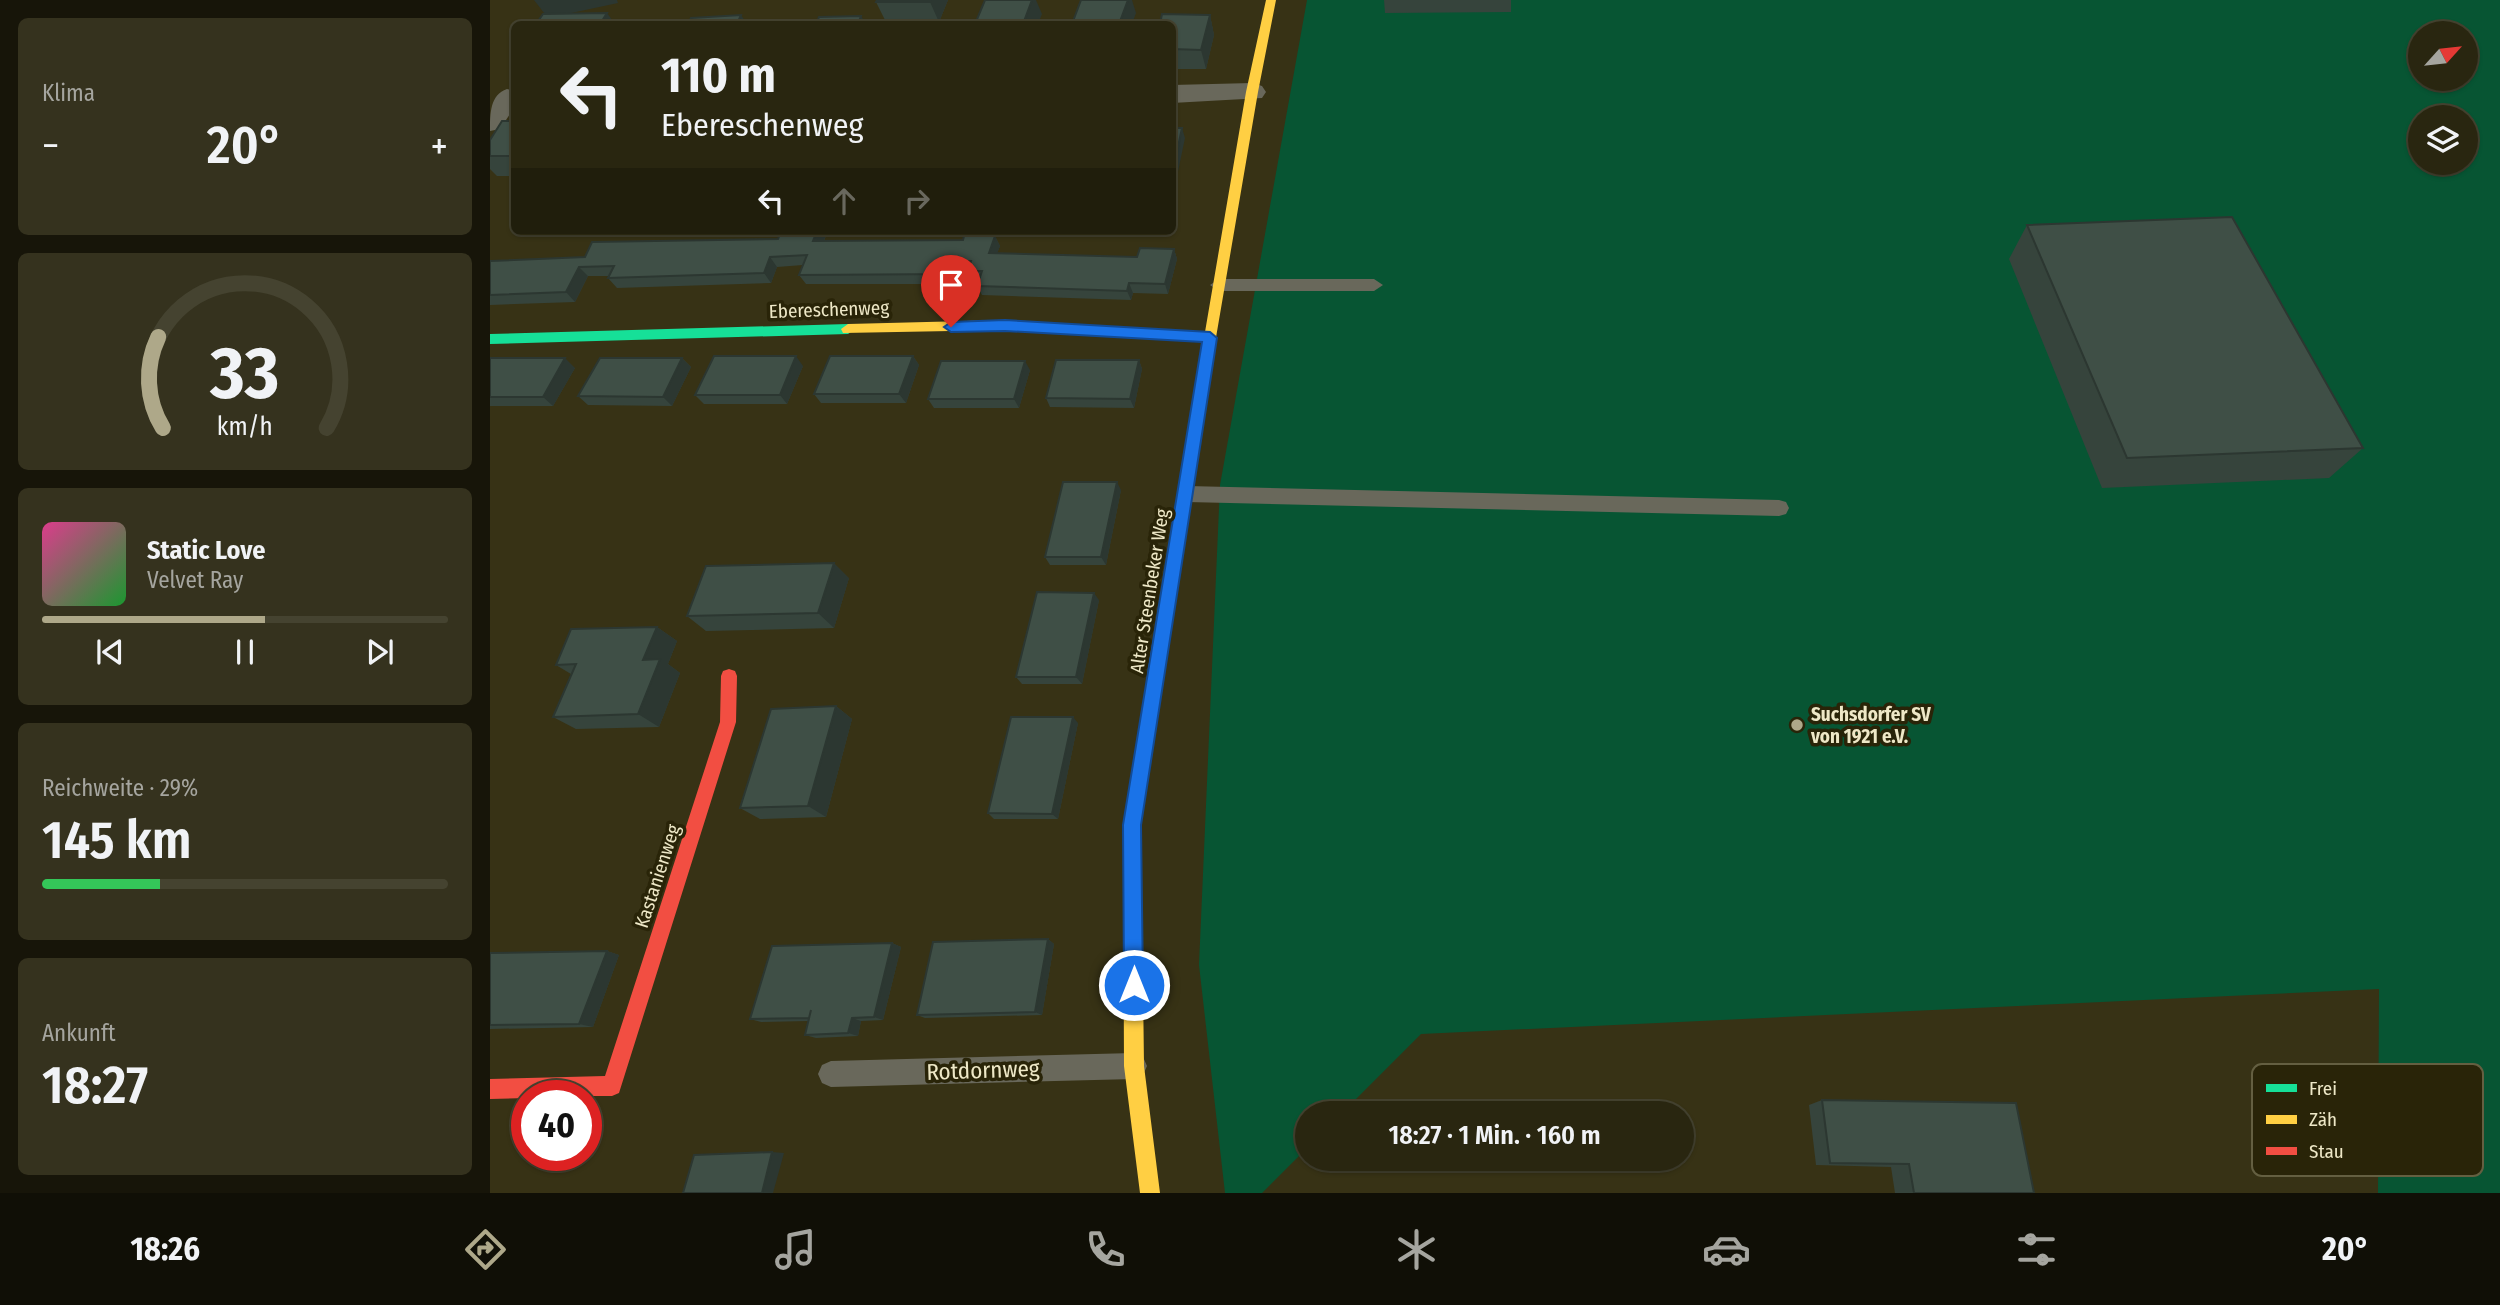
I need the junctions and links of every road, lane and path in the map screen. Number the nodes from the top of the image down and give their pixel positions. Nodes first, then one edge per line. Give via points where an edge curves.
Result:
1 (1271, 0) edge
2 (1252, 92) junction
3 (1176, 94) edge
4 (507, 98) dead end
5 (490, 122) edge
6 (1219, 285) junction
7 (1374, 285) dead end
8 (1210, 338) junction
9 (490, 339) edge
10 (1186, 494) junction
11 (1779, 508) dead end
12 (729, 676) dead end
13 (1134, 1066) junction
14 (831, 1074) dead end
15 (490, 1089) edge
16 (1150, 1193) edge

1 - 2 street, Alter Steenbeker Weg
2 - 3 street
2 - 6 street, Alter Steenbeker Weg
4 - 5 street
6 - 7 lane
6 - 8 street, Alter Steenbeker Weg
8 - 9 street, Ebereschenweg via 1005,326
8 - 10 street, Alter Steenbeker Weg
10 - 11 lane
10 - 13 street, Alter Steenbeker Weg via 1132,825
12 - 15 street, Kastanienweg via 728,722 612,1086
13 - 14 lane, Rotdornweg
13 - 16 street, Alter Steenbeker Weg

